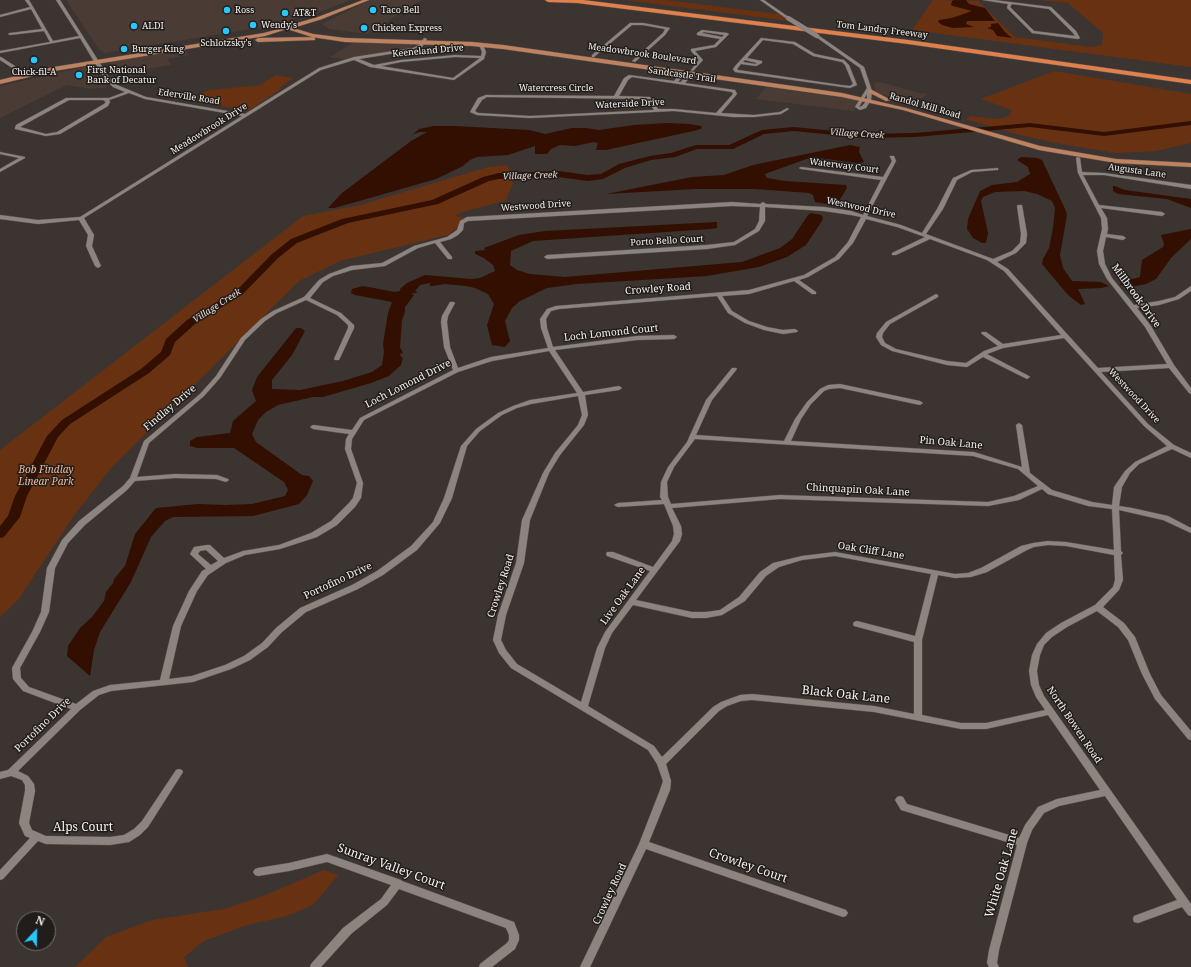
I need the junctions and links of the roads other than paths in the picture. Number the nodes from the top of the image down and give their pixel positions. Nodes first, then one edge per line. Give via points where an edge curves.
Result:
1 (27, 0) edge
2 (58, 0) edge
3 (367, 0) edge
4 (548, 0) edge
5 (569, 0) edge
6 (604, 0) edge
7 (609, 0) edge
8 (762, 0) edge
9 (985, 0) edge
10 (358, 1) edge
11 (350, 2) junction
12 (1011, 3) junction
13 (621, 4) junction
14 (32, 8) junction
15 (347, 8) junction
16 (0, 16) edge
17 (320, 18) junction
18 (289, 26) junction
19 (295, 26) junction
20 (44, 30) junction
21 (10, 34) dead end
22 (318, 34) junction
23 (81, 37) junction
24 (724, 38) junction
25 (234, 40) junction
26 (345, 40) junction
27 (424, 41) junction
28 (52, 42) junction
29 (483, 43) junction
30 (189, 44) junction
31 (194, 47) junction
32 (0, 52) edge
33 (483, 57) junction
34 (591, 57) junction
35 (0, 58) edge
36 (354, 58) junction
37 (744, 59) junction
38 (96, 60) junction
39 (634, 61) junction
40 (854, 61) junction
41 (844, 62) junction
42 (740, 63) junction
43 (374, 67) junction
44 (22, 72) junction
45 (690, 72) junction
46 (1191, 76) edge
47 (0, 78) edge
48 (773, 79) junction
49 (0, 82) edge
50 (675, 82) junction
51 (1191, 82) edge
52 (682, 84) junction
53 (126, 92) junction
54 (867, 95) junction
55 (616, 97) junction
56 (104, 99) junction
57 (787, 109) dead end
58 (656, 110) junction
59 (472, 112) joint
60 (718, 114) junction
61 (246, 115) junction
62 (0, 153) edge
63 (892, 157) dead end
64 (1078, 158) dead end
65 (1191, 160) edge
66 (1191, 165) edge
67 (801, 168) dead end
68 (996, 169) dead end
69 (0, 170) edge
70 (1080, 173) junction
71 (885, 179) junction
72 (1191, 187) edge
73 (763, 204) junction
74 (1020, 206) dead end
75 (1098, 206) junction
76 (1162, 214) dead end
77 (865, 216) junction
78 (0, 217) edge
79 (81, 218) junction
80 (465, 220) joint
81 (923, 235) junction
82 (1104, 235) junction
83 (930, 238) junction
84 (1123, 238) dead end
85 (437, 242) junction
86 (894, 254) dead end
87 (547, 257) dead end
88 (450, 258) dead end
89 (994, 261) junction
90 (98, 266) dead end
91 (796, 280) junction
92 (1191, 288) edge
93 (814, 293) dead end
94 (719, 295) junction
95 (936, 296) dead end
96 (306, 298) junction
97 (452, 303) dead end
98 (1133, 307) junction
99 (795, 331) dead end
100 (984, 334) dead end
101 (1066, 336) junction
102 (674, 337) dead end
103 (1002, 346) junction
104 (551, 349) junction
105 (982, 354) junction
106 (338, 359) dead end
107 (1171, 366) junction
108 (734, 370) dead end
109 (1097, 370) junction
110 (456, 371) junction
111 (1027, 377) dead end
112 (619, 388) dead end
113 (1191, 392) edge
114 (581, 394) junction
115 (920, 403) dead end
116 (1019, 425) dead end
117 (313, 427) dead end
118 (352, 432) junction
119 (693, 437) junction
120 (787, 442) junction
121 (1172, 446) junction
122 (1191, 456) edge
123 (1027, 473) junction
124 (133, 479) junction
125 (226, 480) dead end
126 (1043, 486) junction
127 (667, 504) junction
128 (618, 505) dead end
129 (1115, 507) junction
130 (1191, 531) edge
131 (1119, 553) junction
132 (610, 554) dead end
133 (224, 561) junction
134 (211, 569) junction
135 (655, 570) junction
136 (935, 572) junction
137 (632, 602) junction
138 (1098, 607) junction
139 (857, 624) dead end
140 (918, 640) junction
141 (164, 682) junction
142 (77, 708) junction
143 (582, 708) junction
144 (1050, 712) junction
145 (918, 716) junction
146 (1191, 737) edge
147 (661, 763) junction
148 (11, 772) junction
149 (180, 772) dead end
150 (0, 776) edge
151 (1107, 792) junction
152 (900, 800) dead end
153 (36, 837) junction
154 (1022, 842) junction
155 (644, 844) junction
156 (258, 872) dead end
157 (0, 876) edge
158 (398, 883) junction
159 (1184, 902) junction
160 (1191, 912) edge
161 (844, 913) dead end
162 (1138, 919) dead end
163 (316, 967) edge
164 (484, 967) edge
165 (585, 967) edge
166 (994, 967) edge

1 - 14 street
2 - 23 street, Ederville Road
3 - 10 main road
4 - 13 highway
5 - 13 highway, Tom Landry Freeway
6 - 13 highway, Tom Landry Freeway
7 - 13 highway
8 - 40 street, bridge
9 - 12 street
10 - 11 main road
10 - 15 main road
11 - 15 main road via 353,4
11 - 18 main road
12 - 12 street via 1008,7 1033,32 1078,38 1050,8
13 - 46 highway, Tom Landry Freeway via 959,44
13 - 51 highway, Tom Landry Freeway
14 - 16 street via 15,10
14 - 20 street
15 - 17 main road
17 - 19 main road
17 - 22 main road via 309,26 310,30
18 - 19 main road
18 - 25 main road
18 - 26 main road, Meadowbrook Boulevard via 312,35
18 - 30 main road, Meadowbrook Boulevard
19 - 22 main road, Meadowbrook Boulevard
20 - 21 street
20 - 28 street
22 - 27 main road, Meadowbrook Boulevard
23 - 28 street
23 - 38 street, Ederville Road
24 - 24 street via 727,34 703,31 698,34
24 - 45 street via 715,46 692,50 701,60
25 - 26 main road
25 - 31 main road
26 - 27 main road, Meadowbrook Boulevard
27 - 29 main road, Meadowbrook Boulevard
27 - 36 street, Meadowbrook Drive via 414,49
28 - 32 street
29 - 33 street
29 - 34 main road, Meadowbrook Boulevard
30 - 31 street
30 - 38 main road
31 - 38 main road
33 - 43 street, Keeneland Drive via 455,56 401,61
33 - 43 street via 454,79
34 - 39 main road, Meadowbrook Boulevard
34 - 39 street via 631,24 668,28
34 - 45 main road, Meadowbrook Boulevard
35 - 44 street
36 - 43 street
36 - 61 street, Meadowbrook Drive via 320,69
37 - 41 street via 764,39 794,43 814,56
37 - 42 street
37 - 42 street via 761,62 756,65
38 - 44 main road
38 - 49 main road
38 - 53 street, Ederville Road via 106,77
39 - 45 main road, Meadowbrook Boulevard
40 - 41 street
40 - 54 street via 862,67
41 - 48 street via 853,78 854,86
42 - 48 street via 737,71
44 - 47 main road
45 - 48 main road, Meadowbrook Boulevard
45 - 50 street via 683,74
45 - 52 street
45 - 54 main road, Meadowbrook Boulevard
48 - 54 main road, Meadowbrook Boulevard
50 - 52 street, Sandcastle Trail
50 - 55 street, Sandcastle Trail via 628,77
52 - 60 street, Sandcastle Trail via 733,91 735,94
53 - 56 street
53 - 61 street, Ederville Road via 155,100
54 - 65 main road, Meadowbrook Boulevard via 1046,145 1154,160
54 - 66 main road, Randol Mill Road via 1039,148 1116,161
55 - 58 street, Watercress Circle via 649,98
55 - 59 street, Watercress Circle via 486,96 480,99
56 - 56 street via 108,102 102,108 53,134 17,128 68,99
57 - 60 street, Waterside Drive via 781,113 754,116
58 - 59 street, Waterside Drive via 530,117
58 - 60 street, Waterside Drive
61 - 79 street, Meadowbrook Drive
62 - 69 street via 23,158
63 - 71 street, Crowley Road via 894,161
64 - 70 street, Millbrook Drive
67 - 71 street, Waterway Court
68 - 81 street via 971,171 955,179
70 - 72 street, Augusta Lane via 1104,174
70 - 75 street, Millbrook Drive
71 - 77 street, Crowley Road
73 - 77 street, Westwood Drive via 824,209
73 - 80 street, Westwood Drive via 712,204
73 - 87 street, Porto Bello Court via 762,222 757,230 735,243 708,248
74 - 89 street via 1024,234 1022,243 1014,252
75 - 76 street
75 - 82 street, Millbrook Drive via 1104,218
77 - 81 street, Westwood Drive
77 - 91 street, Crowley Road via 856,235 837,258
78 - 79 street, Meadowbrook Drive via 38,222
79 - 90 street via 91,236 89,246
80 - 85 street, Findlay Drive via 456,234
81 - 83 street, Westwood Drive
82 - 84 street
82 - 98 street, Millbrook Drive via 1100,251 1102,264 1109,278
83 - 86 street
83 - 89 street, Westwood Drive
85 - 88 street
85 - 96 street, Findlay Drive via 416,247 380,266 351,268 331,275 321,281
89 - 101 street, Westwood Drive via 1006,270
91 - 93 street
91 - 94 street, Crowley Road via 749,292
92 - 98 street via 1177,298
94 - 99 street via 730,312 747,322 766,329
94 - 104 street, Crowley Road via 558,307 545,314 543,321
95 - 105 street via 888,322 879,337 883,344 894,350 947,363 967,364
96 - 106 street via 339,314 351,326
96 - 124 street, Findlay Drive via 276,312 248,334 202,396 146,442
97 - 110 street via 444,322 447,348
98 - 107 street, Millbrook Drive via 1148,326
100 - 103 street
101 - 103 street
101 - 109 street, Westwood Drive
102 - 104 street, Loch Lomond Court via 637,338
103 - 105 street
104 - 110 street, Loch Lomond Drive via 506,356
104 - 114 street, Crowley Road
105 - 111 street
107 - 109 street
107 - 113 street, Millbrook Drive
108 - 119 street, Live Oak Lane via 709,400
109 - 121 street, Westwood Drive via 1146,425
110 - 118 street, Loch Lomond Drive via 372,412 358,423
112 - 114 street, Portofino Drive
114 - 141 street, Portofino Drive via 515,407 478,430 464,446 448,498 436,523 414,548 380,573 303,610 247,658 208,675
114 - 143 street, Crowley Road via 585,415 581,425 557,454 546,473 526,520 520,563 502,615 497,640 514,666
115 - 120 street via 840,386 828,387 809,403
116 - 123 street
117 - 118 street
118 - 133 street via 348,449 360,483 357,498 346,513 326,528 301,540 280,547 243,553
119 - 120 street, Pin Oak Lane
119 - 127 street, Live Oak Lane via 671,467 664,482 664,497
120 - 123 street, Pin Oak Lane via 974,454 1008,463
121 - 122 street, Westwood Drive
121 - 129 street, North Bowen Road via 1136,463 1126,472 1118,487
123 - 126 street, Pin Oak Lane
124 - 125 street via 175,476 217,477
124 - 142 street, Findlay Drive via 82,523 65,542 51,568 44,612 16,668 17,679 26,689
126 - 127 street, Chinquapin Oak Lane via 1016,498 988,504 780,497
126 - 129 street, Pin Oak Lane via 1050,492 1084,502
127 - 128 street
127 - 135 street, Live Oak Lane via 678,534 672,548
129 - 130 street, Pin Oak Lane via 1165,518
129 - 131 street, North Bowen Road
131 - 136 street, Oak Cliff Lane via 1048,543 1024,548 984,570 968,575 955,576
131 - 138 street, North Bowen Road via 1119,580 1116,588
132 - 135 street
133 - 134 street
133 - 134 street via 207,547 197,549 194,554
134 - 141 street via 199,580 177,626
135 - 137 street, Live Oak Lane
136 - 137 street, Oak Cliff Lane via 836,554 802,558 776,565 763,574 742,599 722,612 692,615
136 - 140 street
137 - 143 street, Live Oak Lane via 619,617 601,648
138 - 144 street, North Bowen Road via 1064,625 1041,644 1033,671 1040,698
138 - 146 street via 1121,625 1132,639 1158,697
139 - 140 street
140 - 145 street
141 - 142 street, Portofino Drive via 102,690
142 - 148 street, Portofino Drive
143 - 147 street, Crowley Road via 641,741 651,748
144 - 145 street, Black Oak Lane via 986,726 961,726
144 - 151 street, North Bowen Road
145 - 147 street, Black Oak Lane via 874,709 740,698 716,709
147 - 155 street, Crowley Road via 667,781
148 - 150 street, Portofino Drive
148 - 153 street via 25,778 29,784 30,792 24,823 28,833
149 - 153 street, Alps Court via 145,824 126,839 46,840
151 - 154 street, White Oak Lane via 1057,803 1041,810
151 - 159 street, North Bowen Road
152 - 154 street via 904,807
153 - 157 street
154 - 166 street, White Oak Lane via 994,950
155 - 161 street, Crowley Court
155 - 165 street, Crowley Road
156 - 158 street, Sunray Valley Court via 327,858
158 - 163 street via 384,902 347,931
158 - 164 street, Sunray Valley Court via 512,926 514,940 511,946
159 - 160 street, North Bowen Road
159 - 162 street

